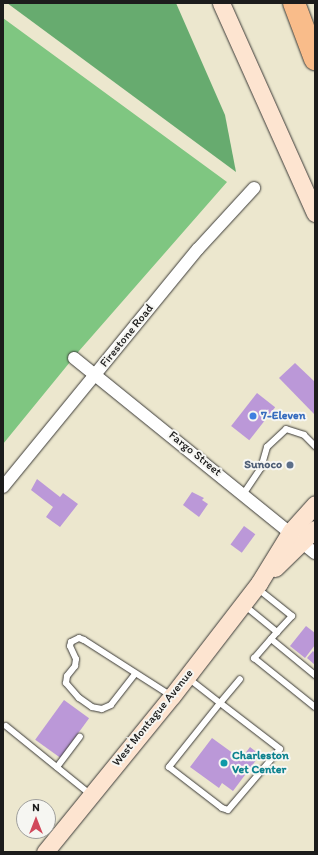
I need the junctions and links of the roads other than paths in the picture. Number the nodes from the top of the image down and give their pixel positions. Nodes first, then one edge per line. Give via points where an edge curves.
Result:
1 (220, 3) edge
2 (294, 3) edge
3 (315, 59) edge
4 (254, 188) dead end
5 (315, 213) edge
6 (74, 358) dead end
7 (96, 374) junction
8 (315, 446) edge
9 (3, 487) edge
10 (244, 494) junction
11 (315, 504) edge
12 (315, 529) edge
13 (303, 542) edge
14 (257, 585) junction
15 (242, 604) junction
16 (277, 632) junction
17 (271, 639) junction
18 (135, 674) junction
19 (315, 675) edge
20 (186, 677) junction
21 (240, 679) dead end
22 (172, 696) junction
23 (220, 703) junction
24 (315, 707) edge
25 (6, 726) dead end
26 (80, 737) dead end
27 (57, 767) junction
28 (92, 795) junction
29 (45, 852) edge

1 - 5 main road
2 - 3 highway
4 - 7 street, Firestone Road via 198,249
6 - 7 street, Fargo Street
7 - 9 street, Firestone Road
7 - 10 street, Fargo Street
8 - 10 lane via 304,435 286,429 267,447 261,468
10 - 13 street, Fargo Street
11 - 13 main road, West Montague Avenue
12 - 13 main road, West Montague Avenue
13 - 14 main road, West Montague Avenue
14 - 15 main road, West Montague Avenue
14 - 16 lane via 292,616
15 - 16 lane
15 - 20 main road, West Montague Avenue
16 - 17 lane
17 - 19 lane
17 - 24 lane via 254,658
18 - 18 lane via 84,640 79,638 71,642 70,646 76,659 75,666 66,676 66,683 79,698 92,707 102,709 111,705
18 - 22 lane
20 - 22 main road, West Montague Avenue
20 - 23 lane
21 - 23 lane
22 - 28 main road, West Montague Avenue
23 - 23 lane via 169,767 228,810 280,749
25 - 27 lane
26 - 27 lane
27 - 28 lane
28 - 29 main road, West Montague Avenue

